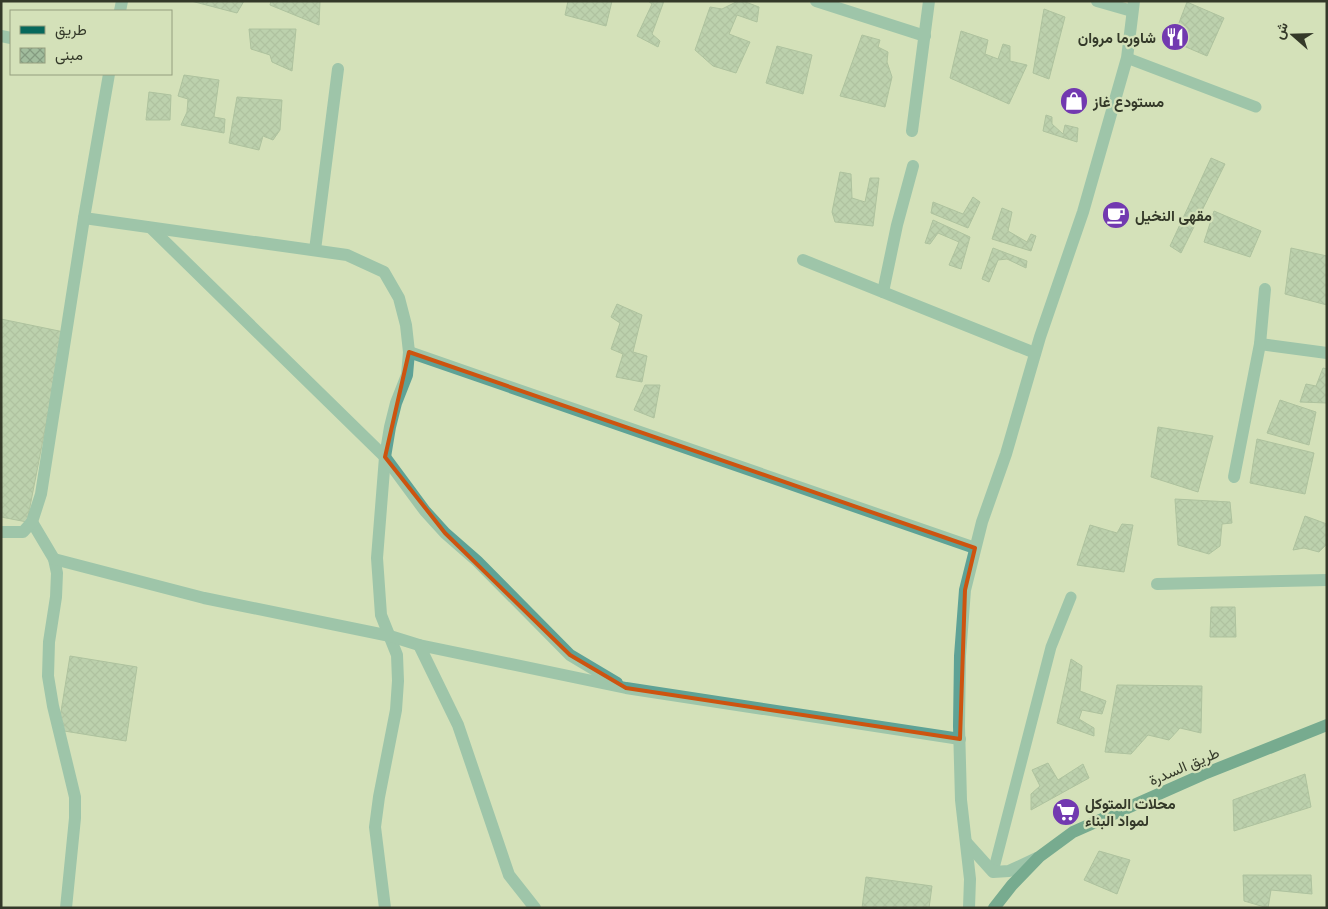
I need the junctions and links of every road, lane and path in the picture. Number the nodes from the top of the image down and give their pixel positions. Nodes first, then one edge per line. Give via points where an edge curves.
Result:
1 (816, 1) edge
2 (929, 1) edge
3 (1097, 1) edge
4 (1133, 6) edge
5 (925, 36) junction
6 (1127, 58) junction
7 (338, 68) dead end
8 (109, 75) edge
9 (1256, 107) dead end
10 (912, 131) dead end
11 (913, 166) dead end
12 (84, 218) junction
13 (151, 228) junction
14 (315, 250) junction
15 (803, 260) dead end
16 (1265, 289) dead end
17 (883, 292) junction
18 (1260, 344) junction
19 (410, 352) junction
20 (1327, 352) edge
21 (1035, 354) junction
22 (385, 457) junction
23 (1234, 477) dead end
24 (32, 522) junction
25 (1, 532) edge
26 (975, 548) junction
27 (54, 558) junction
28 (1327, 580) edge
29 (1157, 584) dead end
30 (1071, 597) dead end
31 (390, 636) junction
32 (419, 645) junction
33 (626, 688) junction
34 (1327, 725) edge
35 (960, 739) junction
36 (966, 842) junction
37 (1039, 857) junction
38 (993, 872) junction
39 (66, 908) edge
40 (385, 908) edge
41 (535, 908) edge
42 (968, 908) edge
43 (994, 908) edge

1 - 5 street
2 - 5 street
3 - 4 street
4 - 6 street
5 - 10 street
6 - 9 lane
6 - 21 street via 1083,212
7 - 14 street
8 - 12 street
11 - 17 street
12 - 13 street
12 - 24 street via 41,494
13 - 14 street
13 - 22 street
14 - 19 street via 347,255 384,272 400,298
15 - 17 street
16 - 18 street
17 - 21 street
18 - 20 street
18 - 23 street
19 - 22 street
19 - 26 street
21 - 26 street
22 - 31 street via 377,558 381,615
22 - 33 street via 445,533 570,655
24 - 25 street via 23,532
24 - 27 street
26 - 35 street via 965,590 960,656
27 - 31 street via 204,598
27 - 39 street via 56,597 48,676 75,804
28 - 29 street
30 - 38 lane via 1051,647
31 - 32 street
31 - 40 street via 397,654 396,710 375,827
32 - 33 street
32 - 41 street via 458,724 509,874
33 - 35 street
34 - 37 main road, طريق السدرة via 1204,774 1073,832
35 - 36 street via 961,800
36 - 38 street
36 - 42 street via 970,879
37 - 38 street via 1008,871
37 - 43 main road, طريق السدرة

